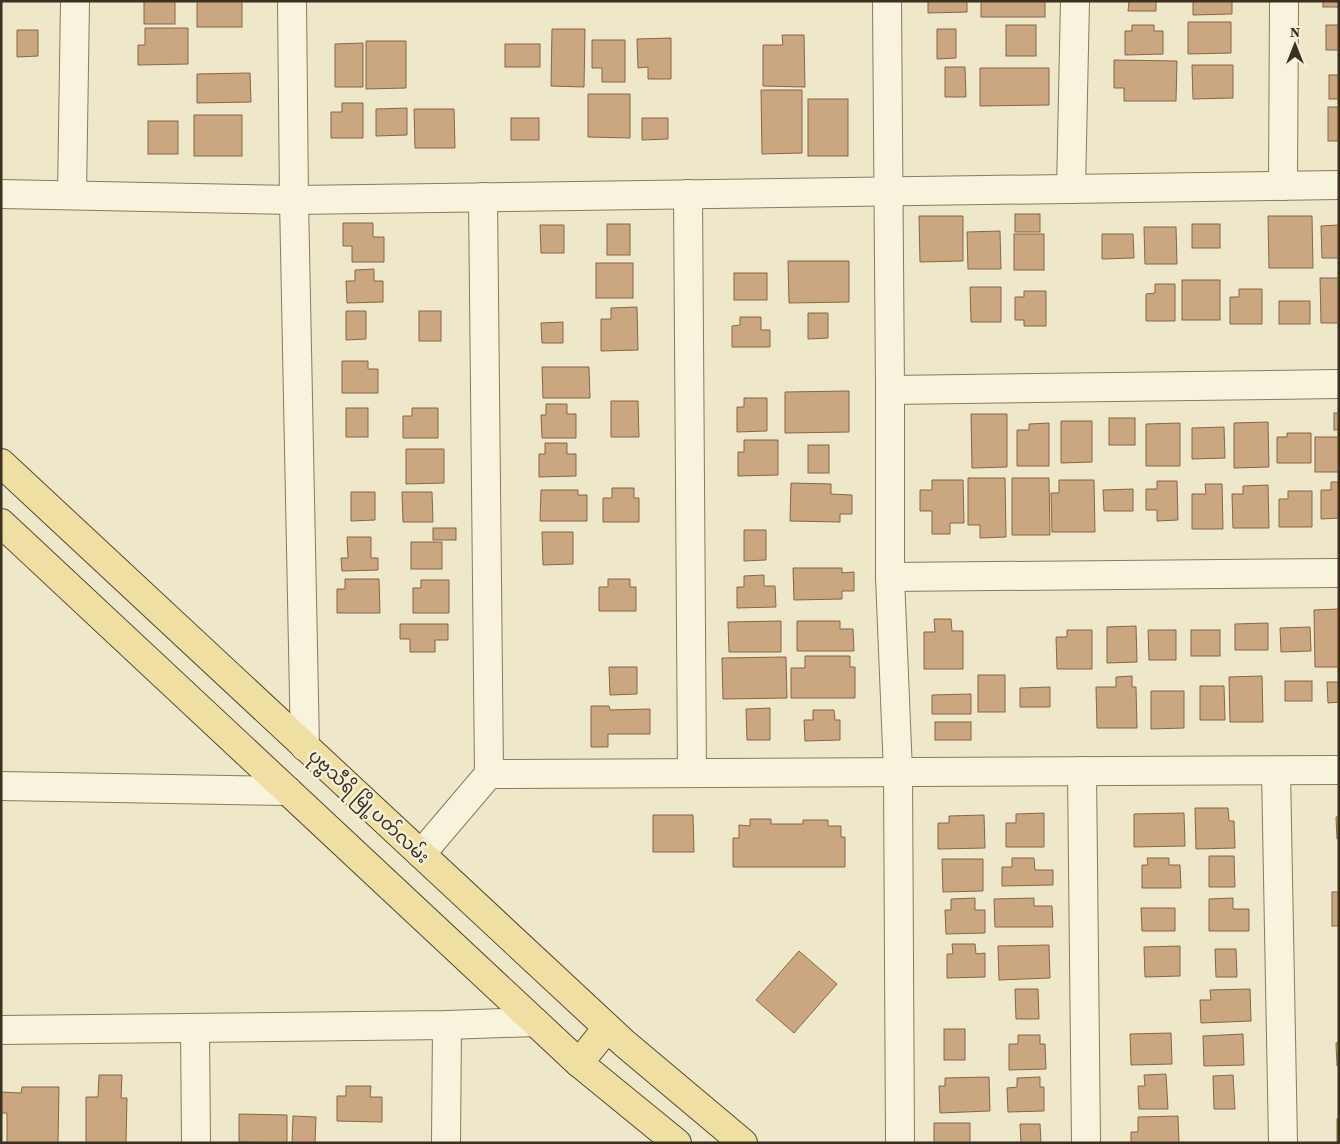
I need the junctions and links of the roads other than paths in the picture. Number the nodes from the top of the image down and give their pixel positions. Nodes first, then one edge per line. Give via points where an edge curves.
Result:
1 (75, 1) edge
2 (292, 1) edge
3 (887, 1) edge
4 (1076, 1) edge
5 (1284, 1) edge
6 (1339, 185) edge
7 (1283, 186) junction
8 (1071, 189) junction
9 (888, 191) junction
10 (1, 194) edge
11 (688, 194) junction
12 (72, 195) junction
13 (483, 197) junction
14 (294, 200) junction
15 (1339, 384) edge
16 (890, 390) junction
17 (1, 463) edge
18 (1, 523) edge
19 (1339, 573) edge
20 (890, 577) junction
21 (305, 747) junction
22 (1339, 770) edge
23 (1082, 771) junction
24 (1276, 771) junction
25 (898, 772) junction
26 (692, 773) junction
27 (489, 774) junction
28 (1, 786) edge
29 (288, 791) junction
30 (421, 854) junction
31 (535, 1022) junction
32 (447, 1024) junction
33 (195, 1028) junction
34 (607, 1028) junction
35 (1, 1030) edge
36 (579, 1063) junction
37 (196, 1143) edge
38 (446, 1143) edge
39 (677, 1143) edge
40 (743, 1143) edge
41 (900, 1143) edge
42 (1086, 1143) edge
43 (1283, 1143) edge

1 - 12 street
2 - 14 street
3 - 9 street
4 - 8 street
5 - 7 street
6 - 7 street
7 - 8 street
8 - 9 street
9 - 11 street
9 - 16 street
10 - 12 street
11 - 13 street
11 - 26 street
12 - 14 street
13 - 14 street
13 - 27 street
14 - 21 street
15 - 16 street
16 - 20 street
17 - 21 main road, ပုဗ္ဗသီရိ မြို့ပတ်လမ်း
18 - 29 main road
19 - 20 street
20 - 25 street
21 - 30 main road, ပုဗ္ဗသီရိ မြို့ပတ်လမ်း
22 - 24 street
23 - 24 street
23 - 25 street
23 - 42 street
24 - 43 street
25 - 26 street
25 - 41 street
26 - 27 street
27 - 30 street
28 - 29 street
29 - 31 main road
30 - 34 main road, ပုဗ္ဗသီရိ မြို့ပတ်လမ်း
31 - 32 street
31 - 36 main road
32 - 33 street
32 - 38 street
33 - 35 street
33 - 37 street
34 - 36 main road
34 - 40 main road, ပုဗ္ဗသီရိ မြို့ပတ်လမ်း
36 - 39 main road

